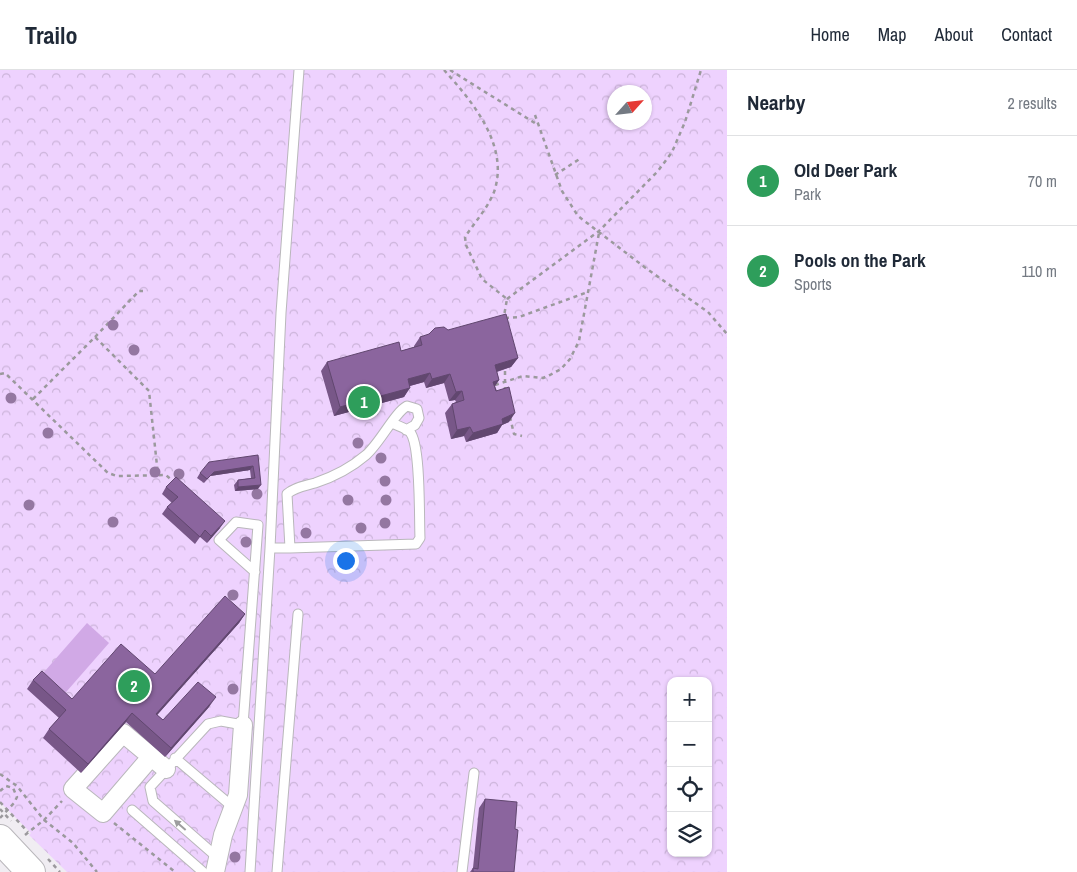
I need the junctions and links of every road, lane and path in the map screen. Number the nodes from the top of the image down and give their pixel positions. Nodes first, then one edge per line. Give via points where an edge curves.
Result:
1 (299, 70) edge
2 (444, 70) edge
3 (450, 70) edge
4 (701, 70) edge
5 (535, 115) dead end
6 (539, 126) junction
7 (581, 158) dead end
8 (555, 175) junction
9 (599, 231) junction
10 (144, 291) dead end
11 (588, 292) junction
12 (507, 299) junction
13 (504, 318) junction
14 (504, 324) edge
15 (727, 334) edge
16 (95, 337) junction
17 (505, 371) edge
18 (0, 374) edge
19 (505, 382) junction
20 (495, 385) edge
21 (505, 392) edge
22 (33, 399) junction
23 (508, 410) edge
24 (392, 424) junction
25 (406, 430) junction
26 (522, 436) dead end
27 (158, 475) junction
28 (180, 488) edge
29 (270, 548) junction
30 (290, 548) junction
31 (255, 572) junction
32 (298, 614) dead end
33 (243, 725) junction
34 (151, 757) junction
35 (171, 763) junction
36 (474, 773) dead end
37 (0, 774) edge
38 (0, 791) edge
39 (0, 802) edge
40 (234, 808) junction
41 (132, 810) dead end
42 (0, 818) edge
43 (44, 820) junction
44 (19, 834) edge
45 (216, 864) edge
46 (31, 872) edge
47 (97, 872) edge
48 (203, 872) edge
49 (250, 872) edge
50 (277, 872) edge
51 (462, 872) edge

1 - 29 lane via 281,313
2 - 12 path via 473,104 496,154 498,168 494,192 465,237 482,279
3 - 6 path
4 - 9 path via 672,152 658,171
5 - 6 path
6 - 8 path
7 - 8 path
8 - 9 path via 569,205 590,227
9 - 11 path
9 - 12 path
9 - 15 path via 708,312
10 - 16 path via 140,291
11 - 13 path via 519,317
11 - 19 path via 579,341 561,369 543,378 522,376
12 - 13 path
13 - 14 path
16 - 22 path
16 - 27 path via 149,391
17 - 19 path
18 - 22 path via 5,373
19 - 20 path
19 - 21 path
22 - 27 path via 108,473 116,476
23 - 26 path via 514,434
24 - 25 lane
24 - 25 lane via 401,409 407,406 417,409 419,418 415,426
24 - 30 lane via 377,444 355,463 287,494
25 - 30 lane via 414,440 417,462 420,538 416,544
27 - 28 path via 166,475
29 - 30 lane
29 - 49 lane
31 - 31 lane via 219,540 224,528 236,522 258,525
31 - 33 lane
32 - 50 lane
33 - 35 lane via 221,721 208,724
33 - 40 street via 238,795
34 - 34 street via 102,813 73,789 123,733
34 - 35 street
35 - 40 lane
45 -> 35 lane via 150,797 150,787
36 - 51 lane
37 - 43 path via 17,786
38 - 42 path, bridge via 9,786 17,797
39 - 44 path
40 - 45 street
41 - 48 lane
43 - 44 path
43 - 47 path via 73,843
44 - 46 highway

